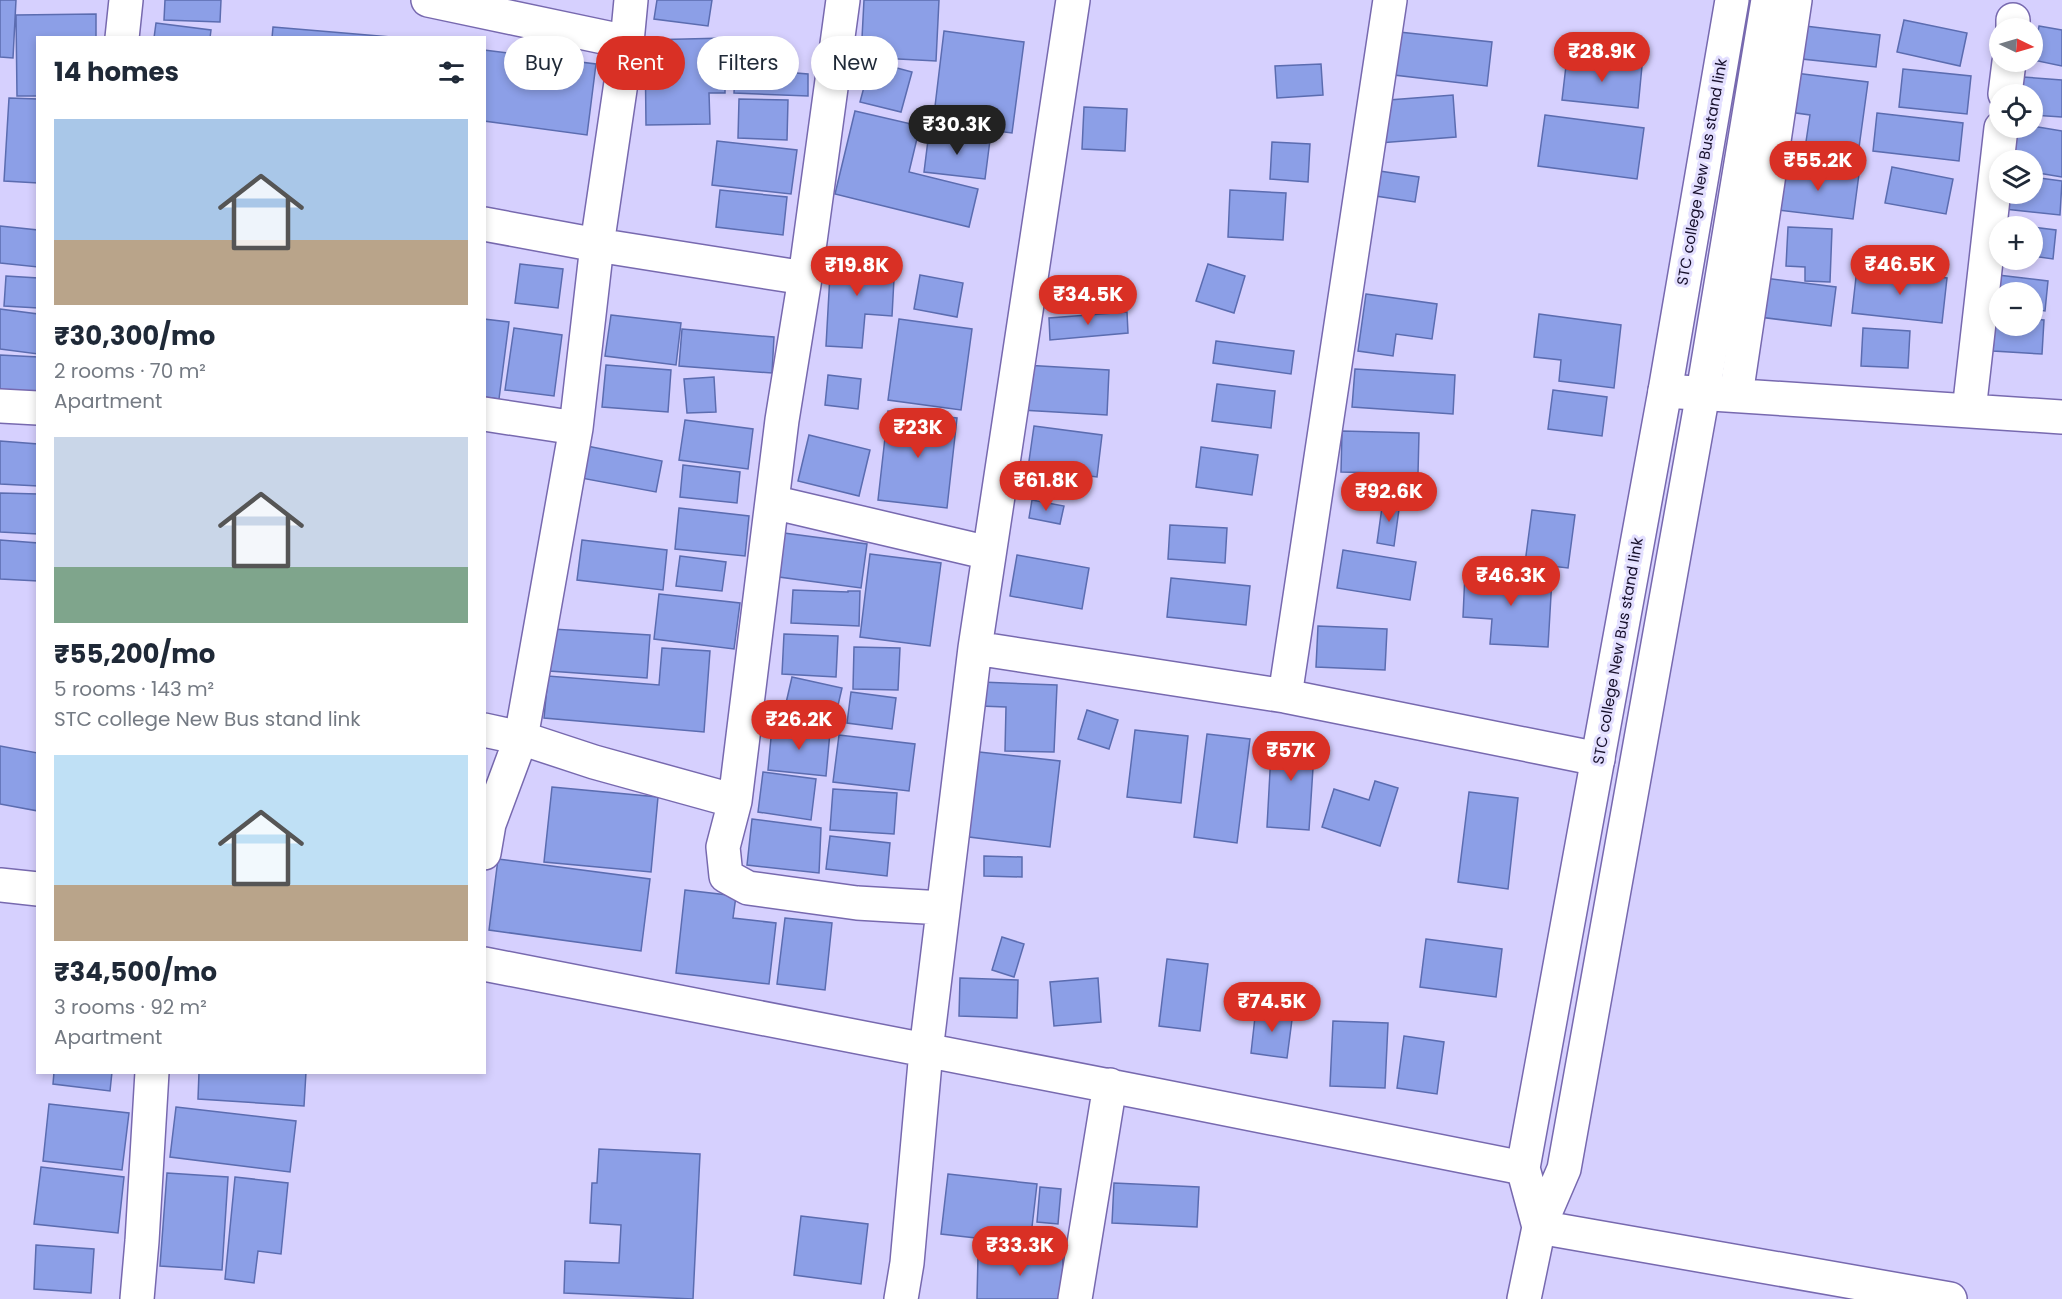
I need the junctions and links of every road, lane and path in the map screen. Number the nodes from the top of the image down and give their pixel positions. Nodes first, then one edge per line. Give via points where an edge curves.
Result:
1 (126, 0) edge
2 (428, 0) edge
3 (631, 0) edge
4 (843, 0) edge
5 (1073, 0) edge
6 (1390, 0) edge
7 (1728, 0) edge
8 (1768, 0) edge
9 (1795, 0) edge
10 (122, 36) edge
11 (599, 36) edge
12 (628, 36) edge
13 (620, 90) edge
14 (2000, 138) edge
15 (486, 224) edge
16 (597, 245) junction
17 (805, 278) junction
18 (1665, 391) junction
19 (1703, 393) junction
20 (1736, 395) junction
21 (0, 406) edge
22 (36, 408) edge
23 (1969, 411) junction
24 (486, 414) edge
25 (2062, 417) edge
26 (576, 428) junction
27 (772, 502) junction
28 (989, 553) junction
29 (975, 648) junction
30 (1285, 696) junction
31 (486, 730) edge
32 (521, 738) junction
33 (1598, 759) junction
34 (735, 801) junction
35 (486, 841) edge
36 (0, 885) edge
37 (36, 889) edge
38 (943, 908) junction
39 (486, 964) edge
40 (926, 1051) junction
41 (152, 1074) edge
42 (1110, 1085) junction
43 (1523, 1168) junction
44 (1539, 1227) junction
45 (137, 1299) edge
46 (901, 1299) edge
47 (1075, 1299) edge
48 (1524, 1299) edge
49 (1950, 1299) edge

1 - 10 street
2 - 11 street
3 - 12 street
4 - 17 street
5 - 28 street
6 - 30 street
7 - 18 street, STC college New Bus stand link
8 - 19 street
9 - 20 street
13 - 16 street
14 - 23 street
15 - 16 street
16 - 17 street
16 - 26 street
17 - 27 street
18 - 19 street
18 - 33 street, STC college New Bus stand link
19 - 20 street
19 - 44 street via 1564,1169
20 - 23 street
21 - 22 street
23 - 25 street
24 - 26 street
26 - 32 street
27 - 28 street
27 - 34 street
28 - 29 street
29 - 30 street
29 - 38 street
30 - 33 street
31 - 32 street
32 - 34 street
32 - 35 street
33 - 43 street, STC college New Bus stand link
34 - 38 street via 723,847 726,876 748,888 857,903
36 - 37 street
38 - 40 street
39 - 40 street
40 - 42 street
40 - 46 street
41 - 45 street
42 - 43 street
42 - 47 street
43 - 44 street, STC college New Bus stand link
44 - 48 street, STC college New Bus stand link
44 - 49 street

